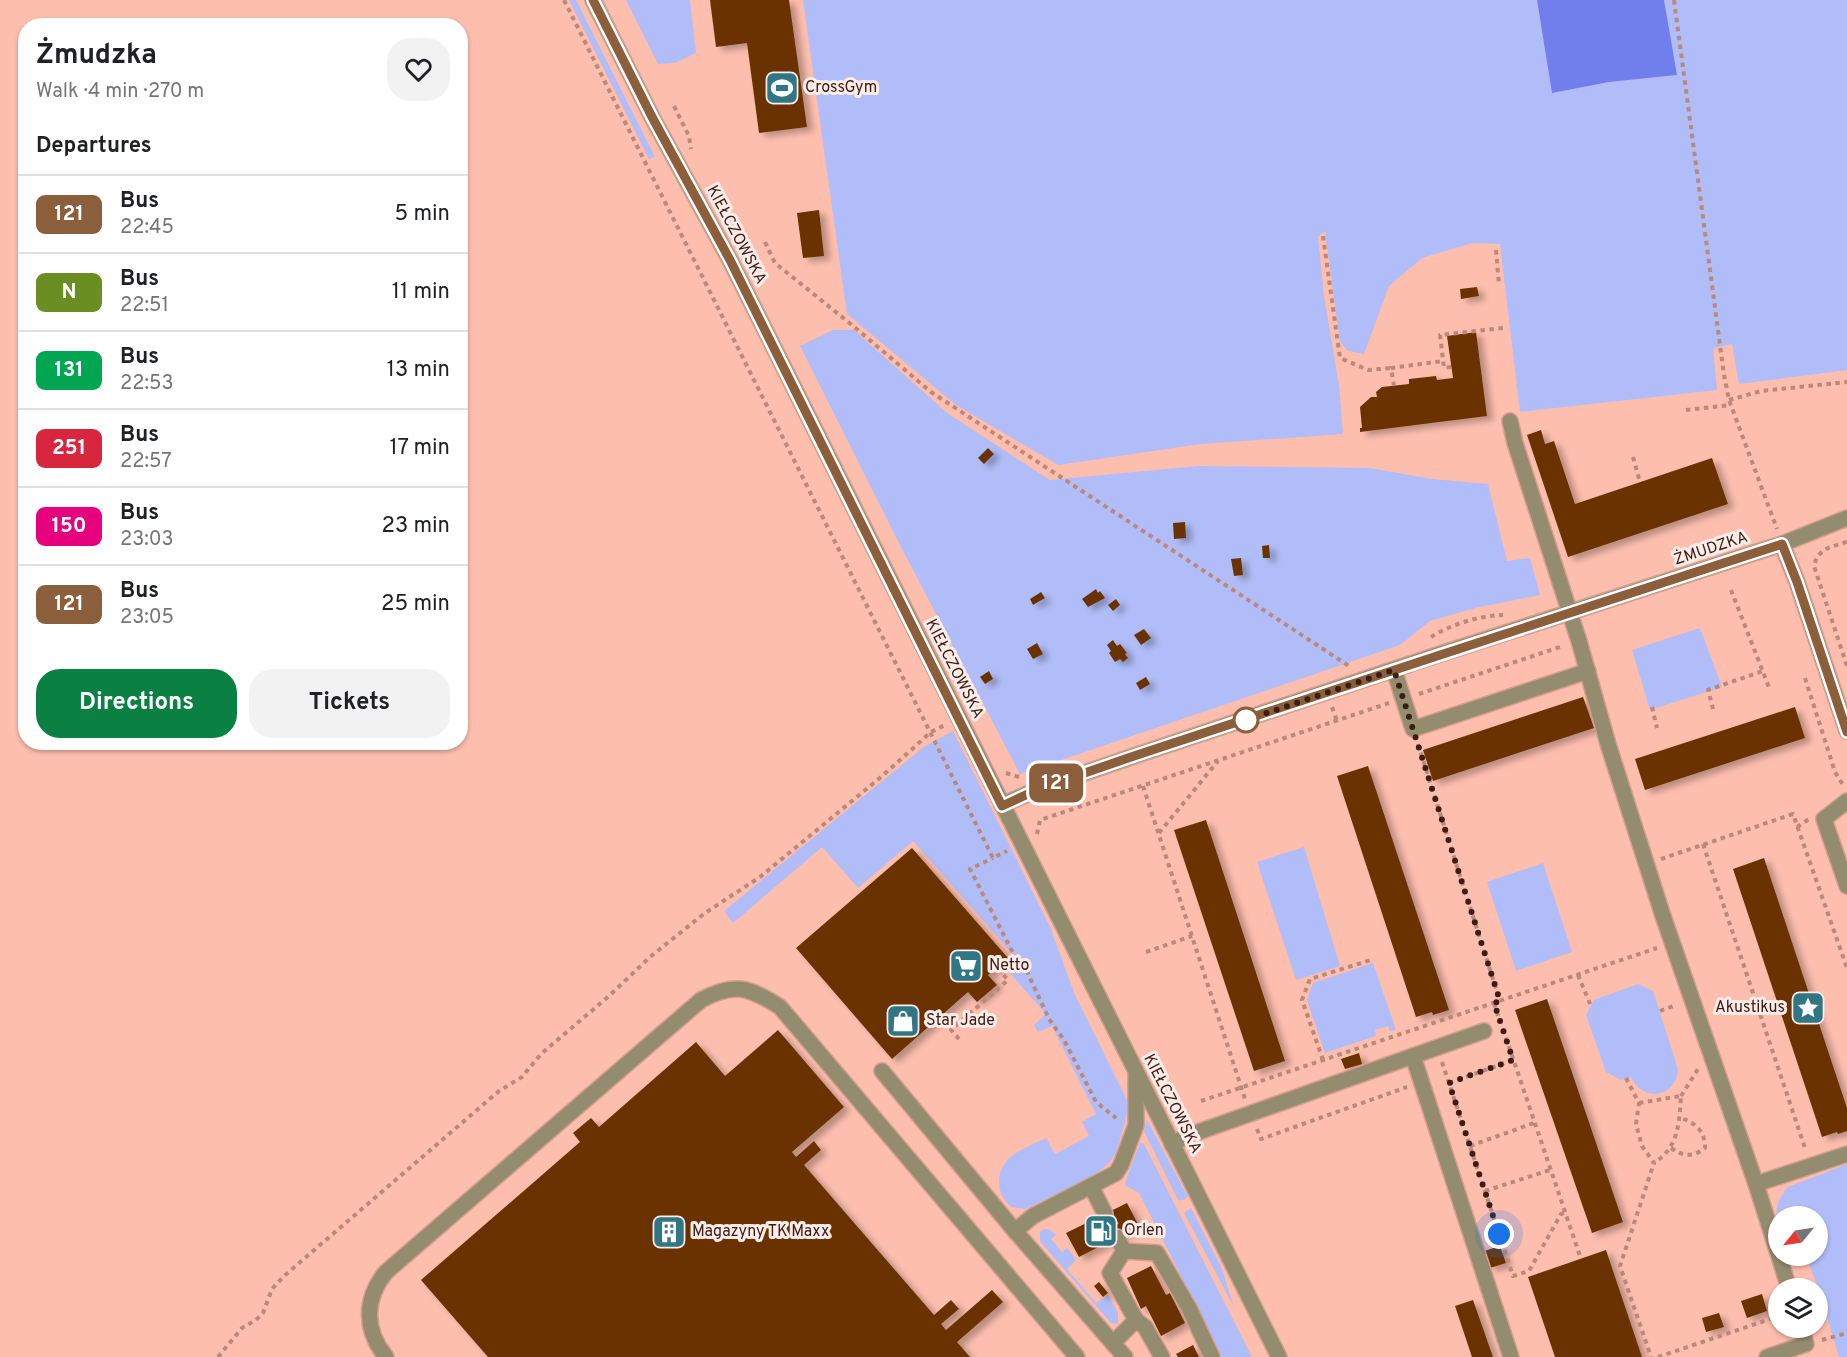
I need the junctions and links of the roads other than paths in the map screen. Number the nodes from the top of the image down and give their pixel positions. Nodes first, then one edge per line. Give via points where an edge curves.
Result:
1 (593, 0) edge
2 (1510, 421) dead end
3 (1847, 518) edge
4 (1782, 544) junction
5 (1570, 613) junction
6 (1394, 670) junction
7 (1588, 671) junction
8 (1847, 732) edge
9 (1847, 801) edge
10 (1002, 806) junction
11 (1847, 886) edge
12 (1484, 1031) dead end
13 (1413, 1056) junction
14 (882, 1071) dead end
15 (1136, 1072) junction
16 (1172, 1144) junction
17 (1847, 1154) edge
18 (1756, 1184) junction
19 (1091, 1186) junction
20 (1105, 1214) tunnel mouth
21 (1015, 1232) junction
22 (1786, 1278) edge
23 (1136, 1320) junction
24 (1113, 1343) junction
25 (1809, 1351) edge
26 (386, 1357) edge
27 (1077, 1357) edge
28 (1125, 1357) edge
29 (1162, 1357) edge
30 (1212, 1357) edge
31 (1279, 1357) edge
32 (1511, 1357) edge
33 (1767, 1357) edge

1 - 10 street, KIEŁCZOWSKA via 730,260
2 - 5 street
3 - 4 street, ŻMUDZKA
4 - 5 street, ŻMUDZKA
4 - 8 street
5 - 6 street, ŻMUDZKA
5 - 7 street
6 - 7 street via 1413,729
6 - 10 street, ŻMUDZKA via 1051,785
7 - 18 street via 1646,864
9 - 11 street via 1824,819
10 - 15 street, KIEŁCZOWSKA
12 - 13 street
13 - 16 street
13 - 32 street
14 - 21 street
15 - 16 street, KIEŁCZOWSKA
15 - 19 street via 1136,1125 1121,1165 1116,1173
16 - 31 street, KIEŁCZOWSKA
17 - 18 street
18 - 22 street
19 - 20 street
19 - 21 street via 1033,1216
21 - 24 street
23 - 24 street
23 - 29 street via 1145,1327
23 - 30 street via 1110,1273 1120,1244 1157,1253
24 - 28 street
25 - 33 street
26 - 27 street via 370,1330 370,1302 375,1286 386,1272 701,1000 717,992 741,989 756,992 780,1007

